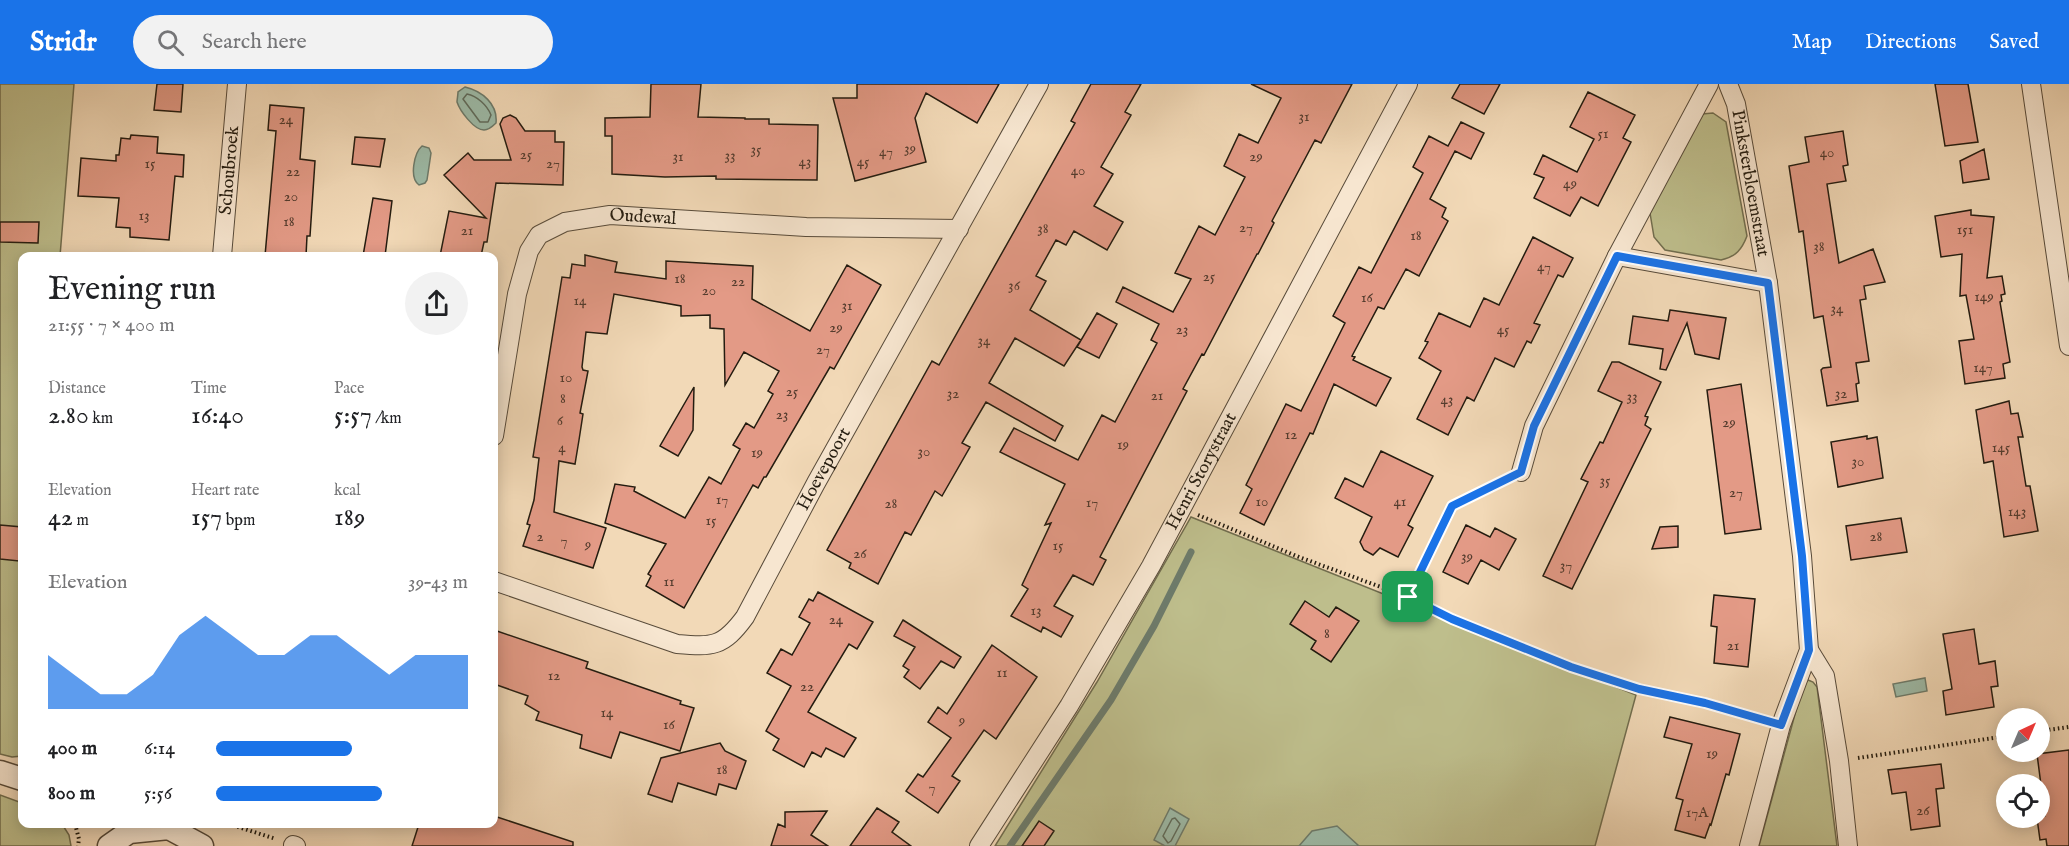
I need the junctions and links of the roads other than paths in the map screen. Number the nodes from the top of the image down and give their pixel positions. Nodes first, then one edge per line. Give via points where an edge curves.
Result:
1 (237, 84) edge
2 (1039, 84) edge
3 (1408, 84) edge
4 (1709, 84) edge
5 (1728, 84) edge
6 (2031, 84) edge
7 (959, 230) junction
8 (222, 252) edge
9 (1617, 256) junction
10 (1768, 283) junction
11 (2069, 346) edge
12 (498, 411) edge
13 (1521, 472) road end
14 (498, 582) edge
15 (1809, 650) junction
16 (0, 772) edge
17 (18, 777) edge
18 (167, 830) edge
19 (109, 846) edge
20 (202, 846) edge
21 (979, 846) edge
22 (1749, 846) edge
23 (1848, 846) edge

1 - 8 street, Schoubroek
2 - 7 street, Hoevepoort
3 - 21 street, Henri Storystraat via 1182,509 1069,706
4 - 9 street
5 - 10 street, Pinksterbloemstraat via 1736,104
6 - 11 street
7 - 12 street, Oudewal via 806,227 610,215 565,222 539,235 529,251 517,294
7 - 14 street, Hoevepoort via 732,635 703,646 677,644
9 - 10 street, Pinksterbloemstraat
9 - 13 street via 1534,426
10 - 15 street, Pinksterbloemstraat via 1802,556
15 - 22 street, Pinksterbloemstraat via 1781,725
15 - 23 street, Pinksterbloemstraat via 1825,676
16 - 17 street
18 - 19 street via 129,832
18 - 20 street

